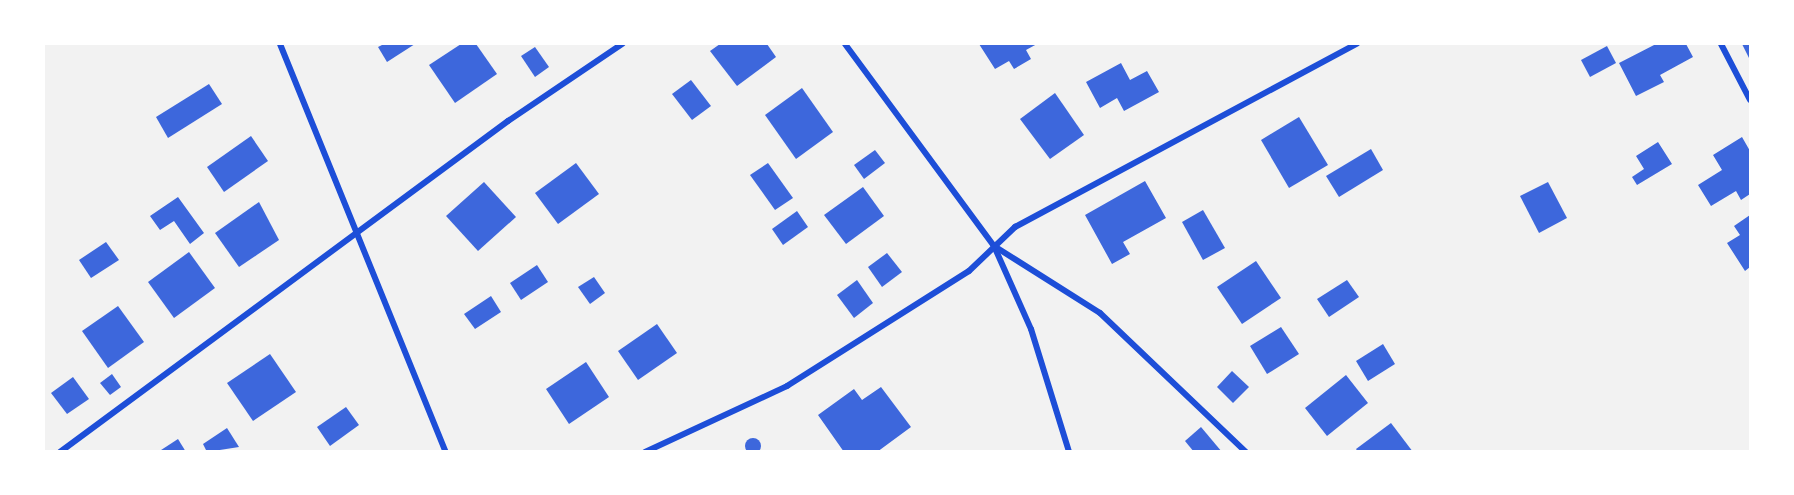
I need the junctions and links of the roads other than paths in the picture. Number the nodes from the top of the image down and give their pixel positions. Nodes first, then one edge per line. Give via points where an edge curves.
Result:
1 (280, 44) edge
2 (622, 44) edge
3 (845, 44) edge
4 (1357, 44) edge
5 (1721, 44) edge
6 (1750, 100) edge
7 (358, 230) junction
8 (994, 246) junction
9 (60, 452) edge
10 (446, 452) edge
11 (645, 452) edge
12 (1069, 452) edge
13 (1246, 452) edge

1 - 7 street
2 - 7 street
3 - 8 street
4 - 8 street via 1015,227
5 - 6 street
7 - 9 street
7 - 10 street
8 - 11 street via 969,271 787,386
8 - 12 street via 1031,329
8 - 13 street via 1100,313

